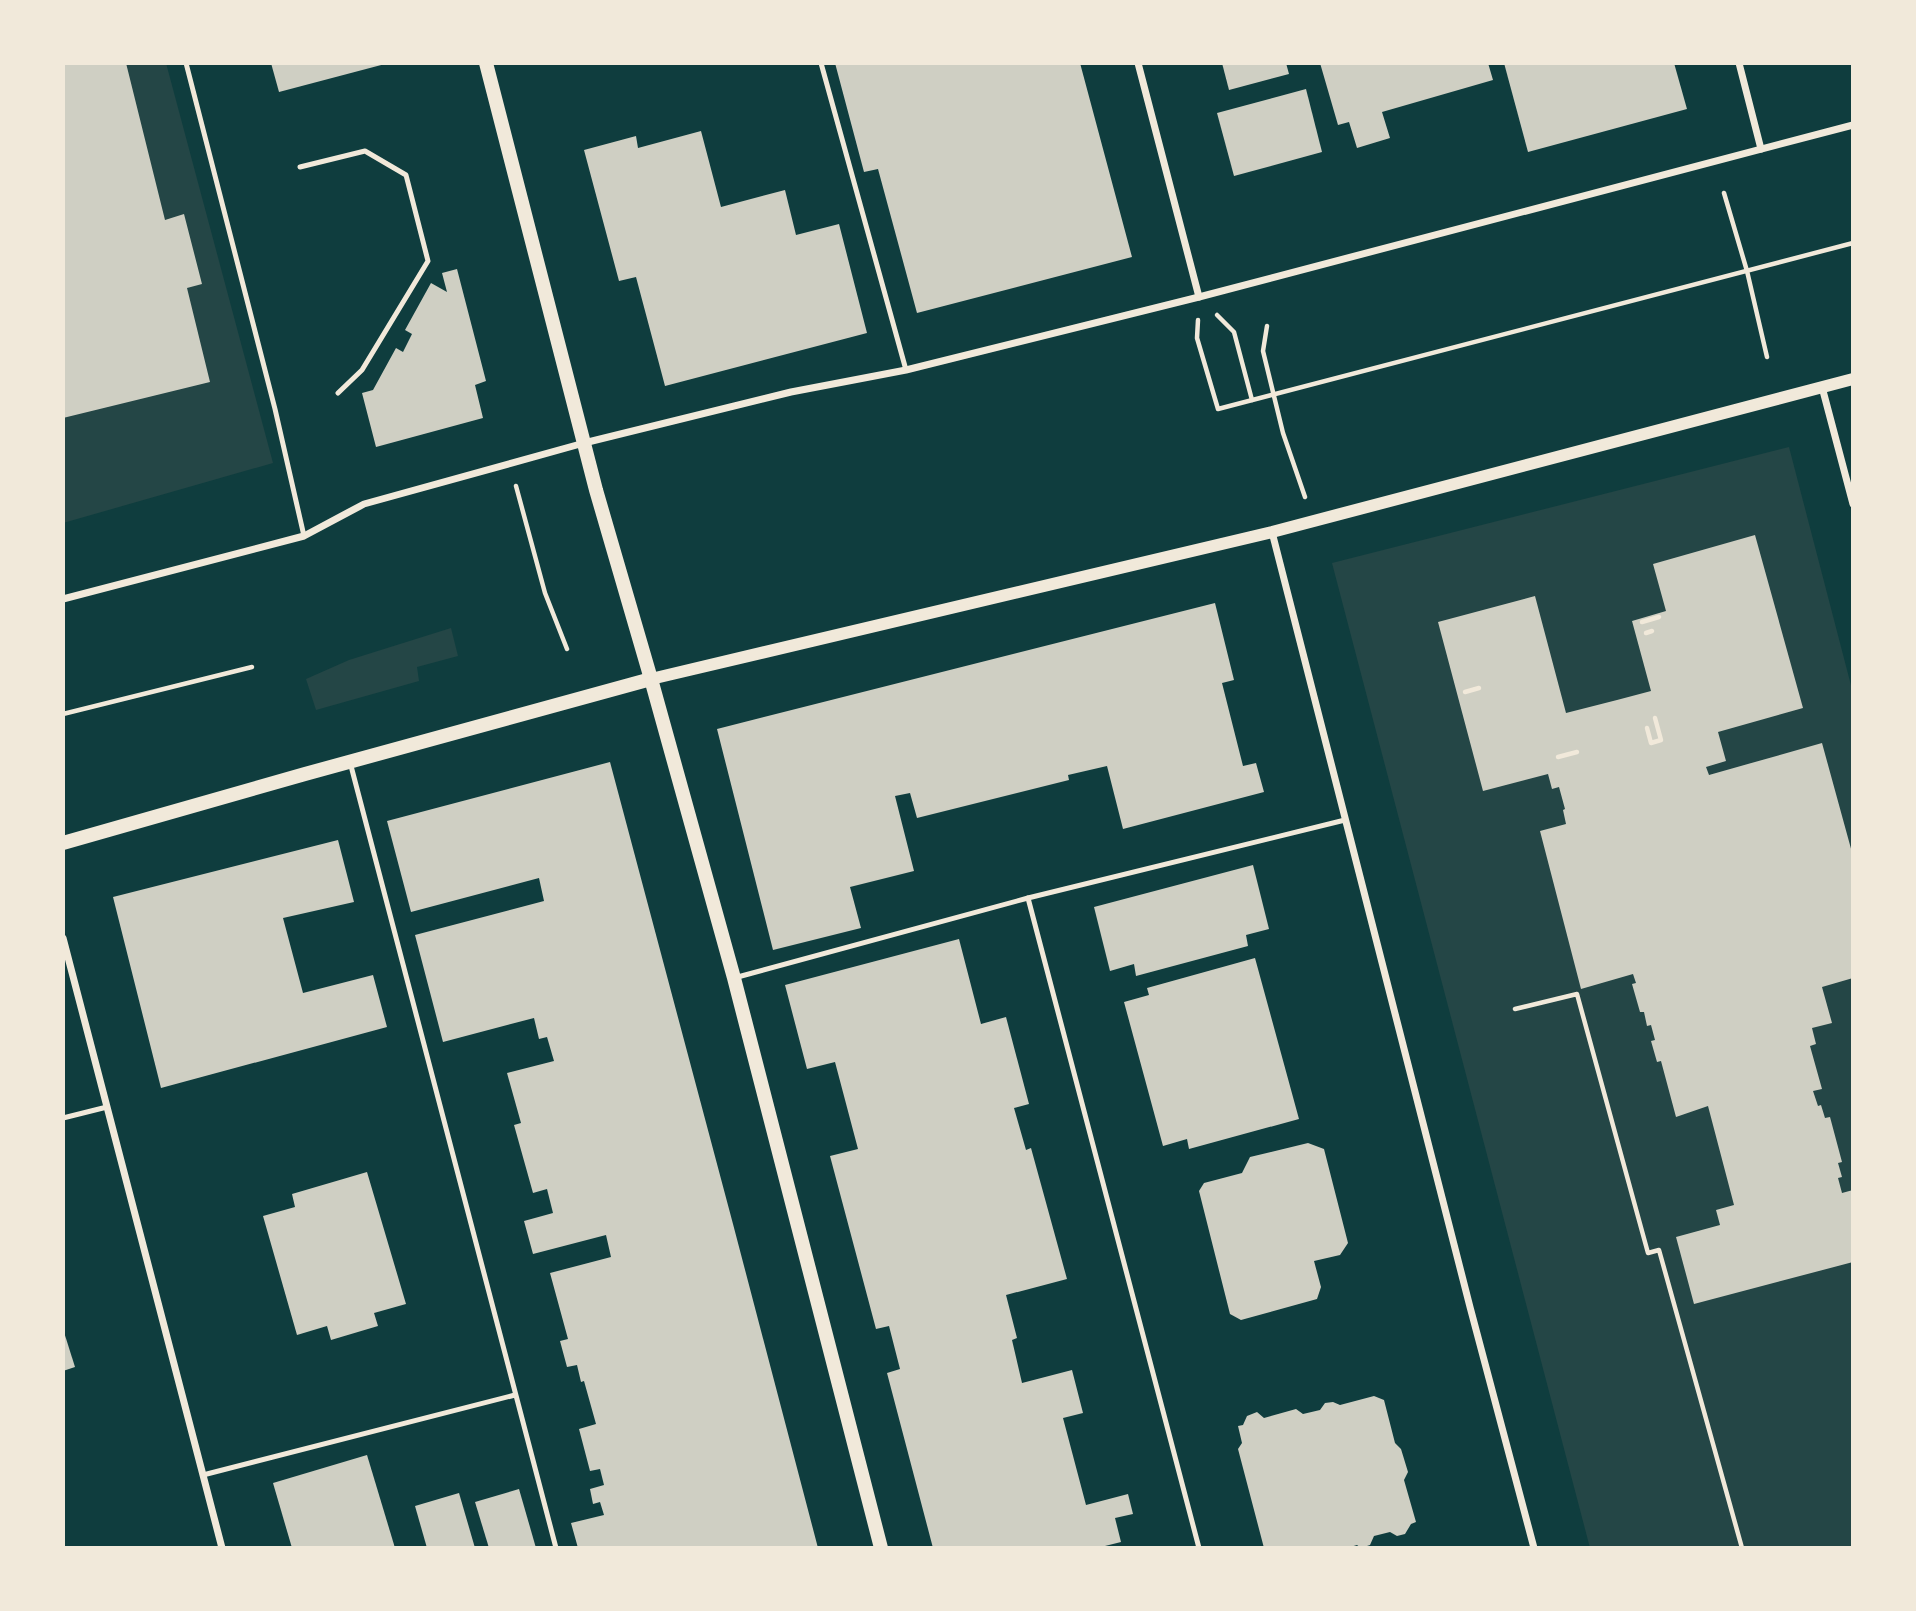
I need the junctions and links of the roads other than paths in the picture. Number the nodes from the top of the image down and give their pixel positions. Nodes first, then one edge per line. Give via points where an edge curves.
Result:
1 (186, 63) edge
2 (486, 63) edge
3 (821, 63) edge
4 (1138, 63) edge
5 (1739, 63) edge
6 (1853, 125) edge
7 (1761, 149) junction
8 (300, 167) dead end
9 (1199, 297) junction
10 (906, 370) junction
11 (1853, 379) edge
12 (1822, 387) junction
13 (338, 393) dead end
14 (584, 443) junction
15 (1853, 504) edge
16 (1272, 532) junction
17 (304, 536) junction
18 (63, 599) edge
19 (651, 680) junction
20 (349, 761) junction
21 (1345, 820) junction
22 (63, 843) edge
23 (1028, 898) junction
24 (63, 938) edge
25 (734, 978) junction
26 (107, 1107) junction
27 (63, 1118) edge
28 (515, 1395) junction
29 (203, 1475) junction
30 (222, 1548) edge
31 (556, 1548) edge
32 (881, 1548) edge
33 (1199, 1548) edge
34 (1534, 1548) edge

1 - 17 lane
2 - 14 main road
3 - 10 lane
4 - 9 street
5 - 7 street
6 - 7 street
7 - 9 street
8 - 13 lane via 365,151 405,175 428,261 362,370
9 - 10 street
10 - 14 street via 791,392
11 - 12 street
12 - 15 street
12 - 16 street
14 - 17 street via 364,504
14 - 19 main road
16 - 19 street
16 - 21 street
17 - 18 street
19 - 20 main road
19 - 25 main road
20 - 22 main road
20 - 28 lane
21 - 23 lane
21 - 34 street
23 - 25 lane
23 - 33 lane
24 - 26 street
25 - 32 main road
26 - 27 lane
26 - 29 street
28 - 29 lane
28 - 31 lane
29 - 30 street

